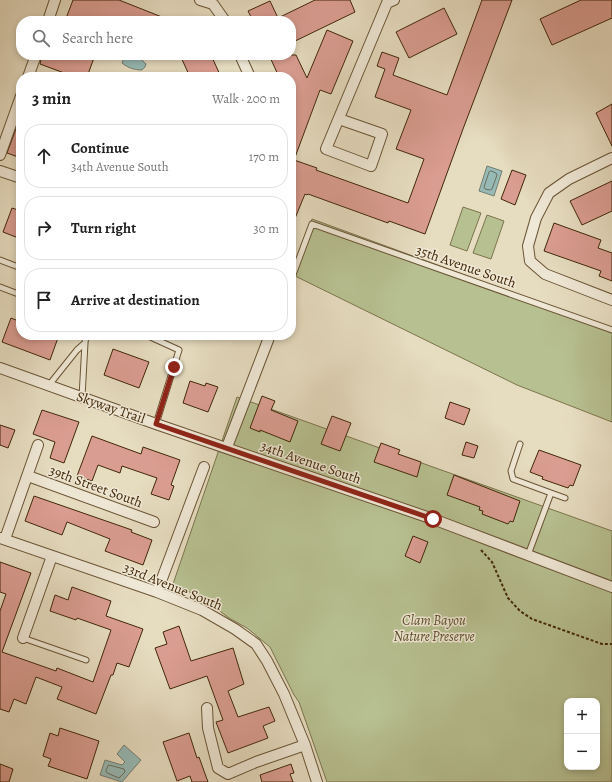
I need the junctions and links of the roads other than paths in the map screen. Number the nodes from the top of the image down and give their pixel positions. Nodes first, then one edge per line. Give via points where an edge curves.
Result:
1 (55, 0) edge
2 (200, 0) edge
3 (389, 1) edge
4 (50, 16) edge
5 (221, 16) edge
6 (34, 60) edge
7 (242, 60) edge
8 (30, 72) edge
9 (248, 72) edge
10 (16, 110) edge
11 (339, 119) junction
12 (0, 155) edge
13 (612, 158) edge
14 (0, 171) edge
15 (16, 176) edge
16 (0, 260) edge
17 (16, 266) edge
18 (296, 267) edge
19 (0, 287) edge
20 (16, 293) edge
21 (612, 300) edge
22 (612, 330) edge
23 (85, 340) edge
24 (157, 340) edge
25 (268, 340) edge
26 (85, 343) junction
27 (0, 368) edge
28 (49, 385) junction
29 (82, 397) junction
30 (156, 424) junction
31 (520, 444) dead end
32 (38, 445) dead end
33 (226, 447) junction
34 (204, 467) dead end
35 (28, 476) junction
36 (551, 493) junction
37 (565, 498) dead end
38 (154, 522) dead end
39 (3, 539) edge
40 (528, 555) junction
41 (52, 556) junction
42 (612, 587) edge
43 (157, 592) junction
44 (24, 638) joint
45 (86, 660) dead end
46 (207, 708) dead end
47 (305, 744) junction
48 (317, 782) edge

1 - 4 street
2 - 5 street via 213,4
3 - 11 street
6 - 8 street
7 - 9 street
10 - 12 street
11 - 11 street via 326,149 372,166 382,134
13 - 21 street via 569,179 550,193 536,218 528,246 530,261 544,274
14 - 15 street
16 - 17 lane
18 - 22 lane, 35th Avenue South via 312,224
19 - 20 lane
23 - 26 lane
24 - 30 lane via 179,350
25 - 33 street
26 - 28 lane
26 - 29 lane
27 - 28 street, 34th Avenue South
28 - 29 street, 34th Avenue South
29 - 30 street, 34th Avenue South
30 - 33 street, 34th Avenue South
31 - 36 lane via 511,471 512,478
32 - 35 street, 39th Street South
33 - 40 street, 34th Avenue South
34 - 43 street
35 - 38 street, 39th Street South
35 - 39 street, 39th Street South
36 - 37 lane
36 - 40 lane
39 - 41 street, 33rd Avenue South
40 - 42 street, 34th Avenue South
41 - 43 street, 33rd Avenue South
41 - 44 street
43 - 47 street, 33rd Avenue South via 202,610 256,644 284,694
44 - 45 lane
46 - 47 street via 208,728 218,768 228,774
47 - 48 street, 33rd Avenue South

